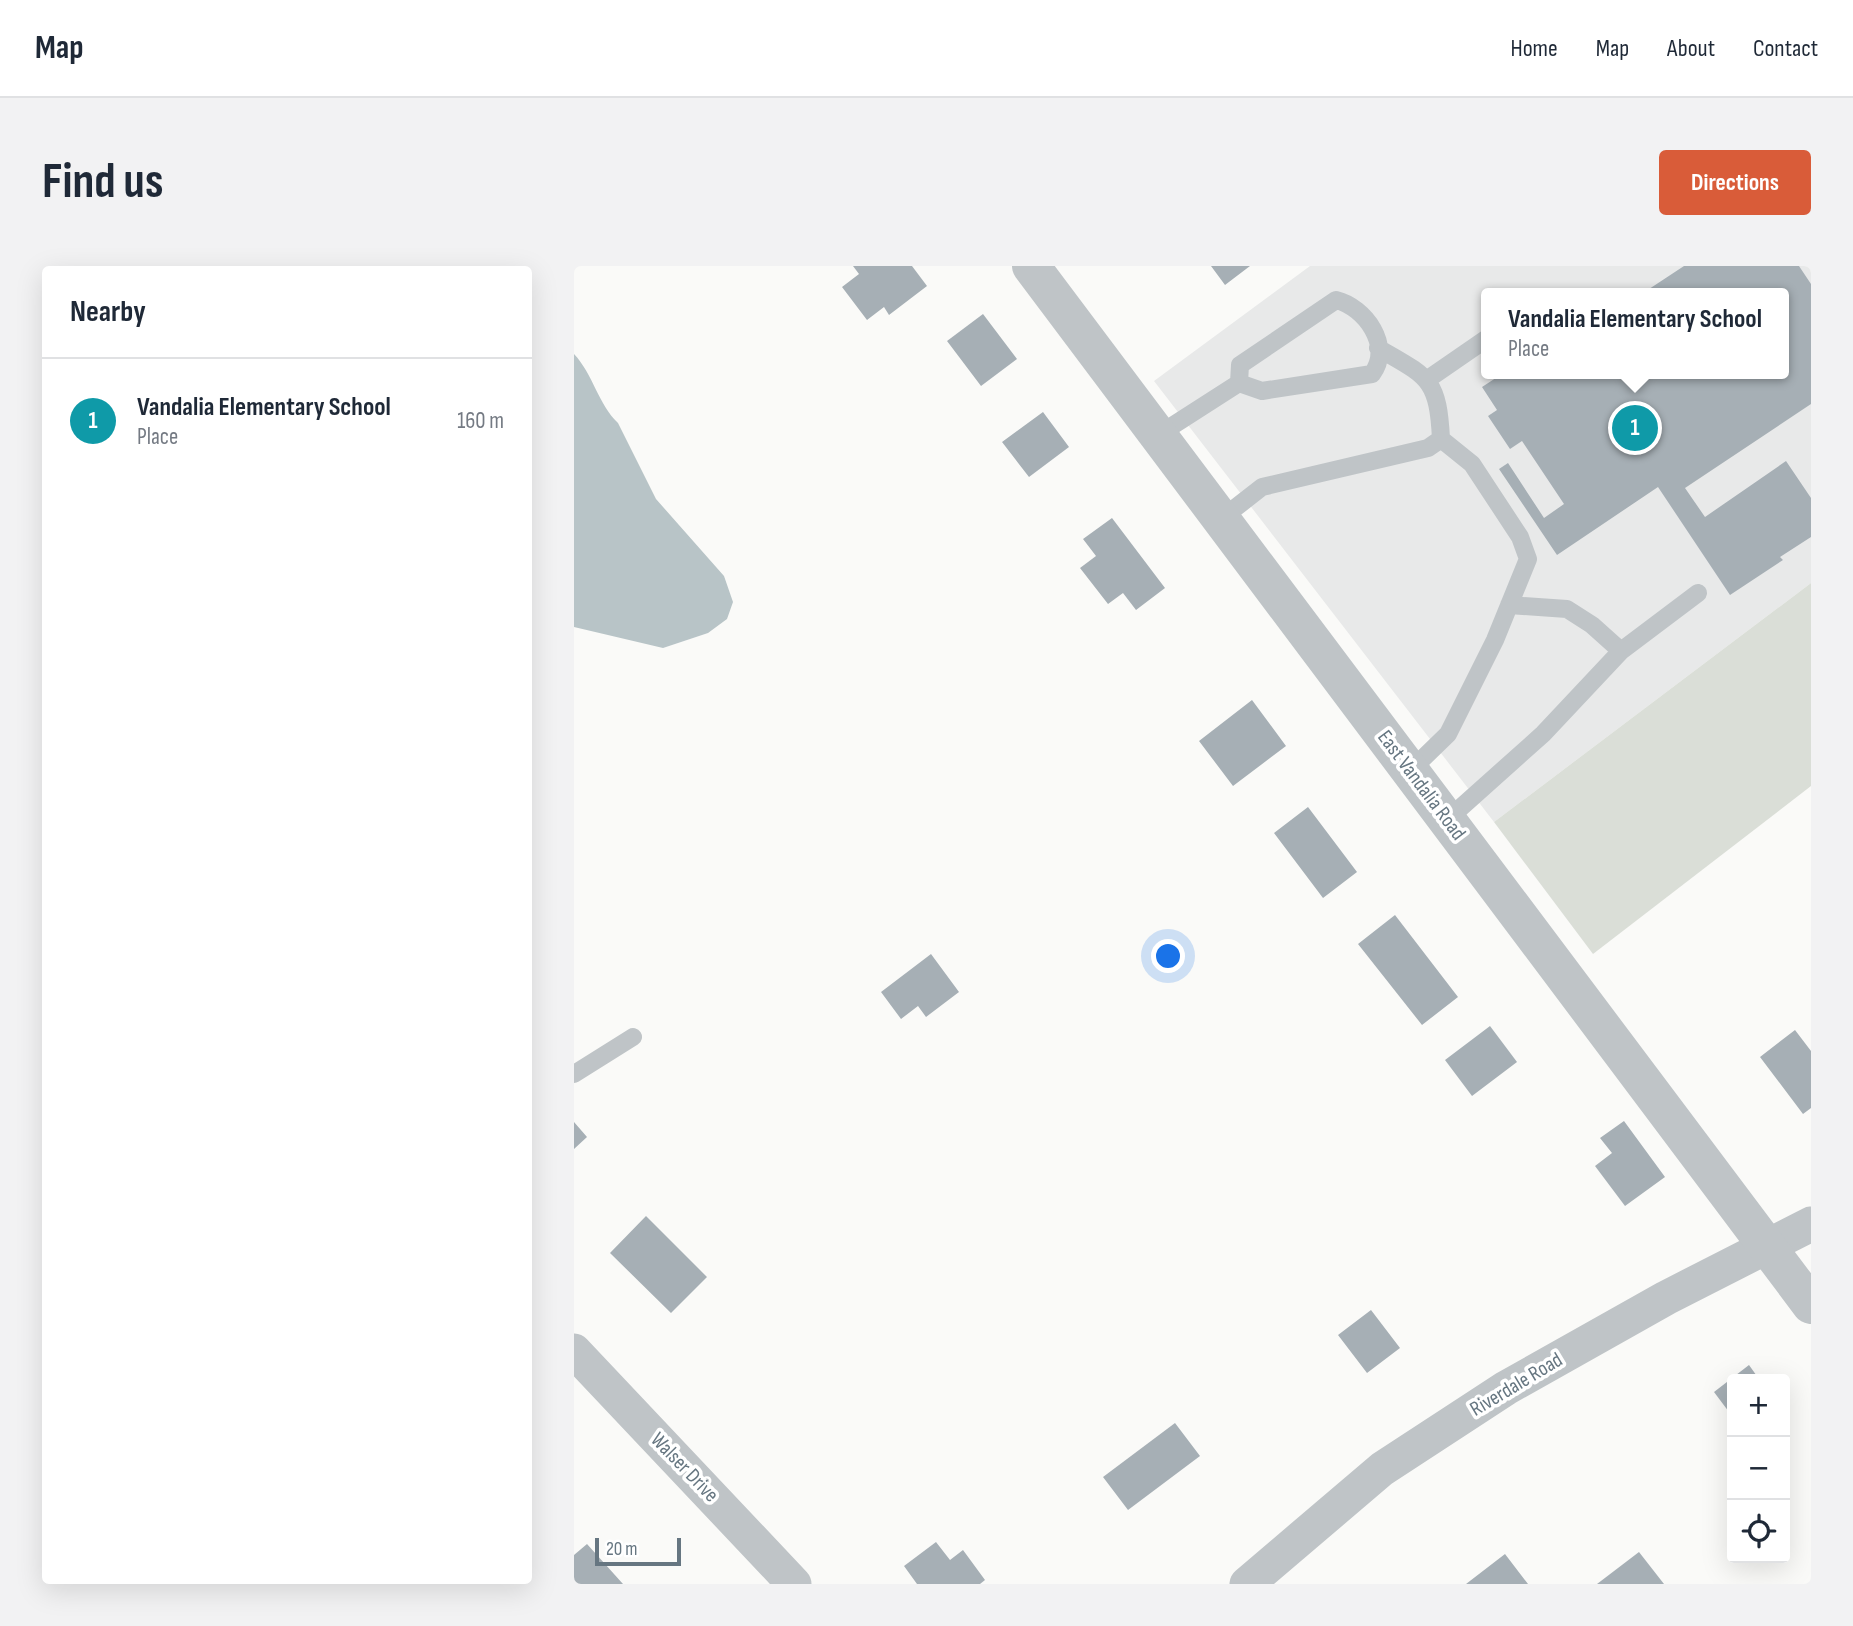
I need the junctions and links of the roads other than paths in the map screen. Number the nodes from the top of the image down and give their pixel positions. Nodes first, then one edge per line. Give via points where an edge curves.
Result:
1 (1031, 266) edge
2 (1481, 342) edge
3 (1378, 348) junction
4 (1428, 379) junction
5 (1239, 383) junction
6 (1158, 435) junction
7 (1441, 439) junction
8 (1222, 519) junction
9 (1698, 593) dead end
10 (1509, 604) junction
11 (1621, 651) junction
12 (1411, 771) junction
13 (1448, 819) junction
14 (633, 1037) dead end
15 (574, 1074) edge
16 (1811, 1224) edge
17 (1768, 1244) junction
18 (1811, 1305) edge
19 (574, 1351) edge
20 (794, 1584) edge
21 (1247, 1584) edge

1 - 6 street, East Vandalia Road
2 - 4 lane
3 - 4 lane
3 - 5 lane via 1377,368 1372,374 1262,391
3 - 5 lane via 1374,330 1363,315 1336,300 1240,365
4 - 7 lane via 1439,408
5 - 6 lane
6 - 8 street, East Vandalia Road
7 - 8 lane via 1427,448 1262,487
7 - 10 lane via 1472,464 1520,537 1528,559
8 - 12 street, East Vandalia Road
9 - 11 lane
10 - 11 lane via 1567,609
10 - 12 lane via 1448,734
11 - 13 lane via 1543,734
12 - 13 street, East Vandalia Road
13 - 17 street, East Vandalia Road
14 - 15 lane
16 - 17 street, Riverdale Road
17 - 18 street, East Vandalia Road
17 - 21 street, Riverdale Road via 1461,1417 1382,1469
19 - 20 street, Walser Drive

